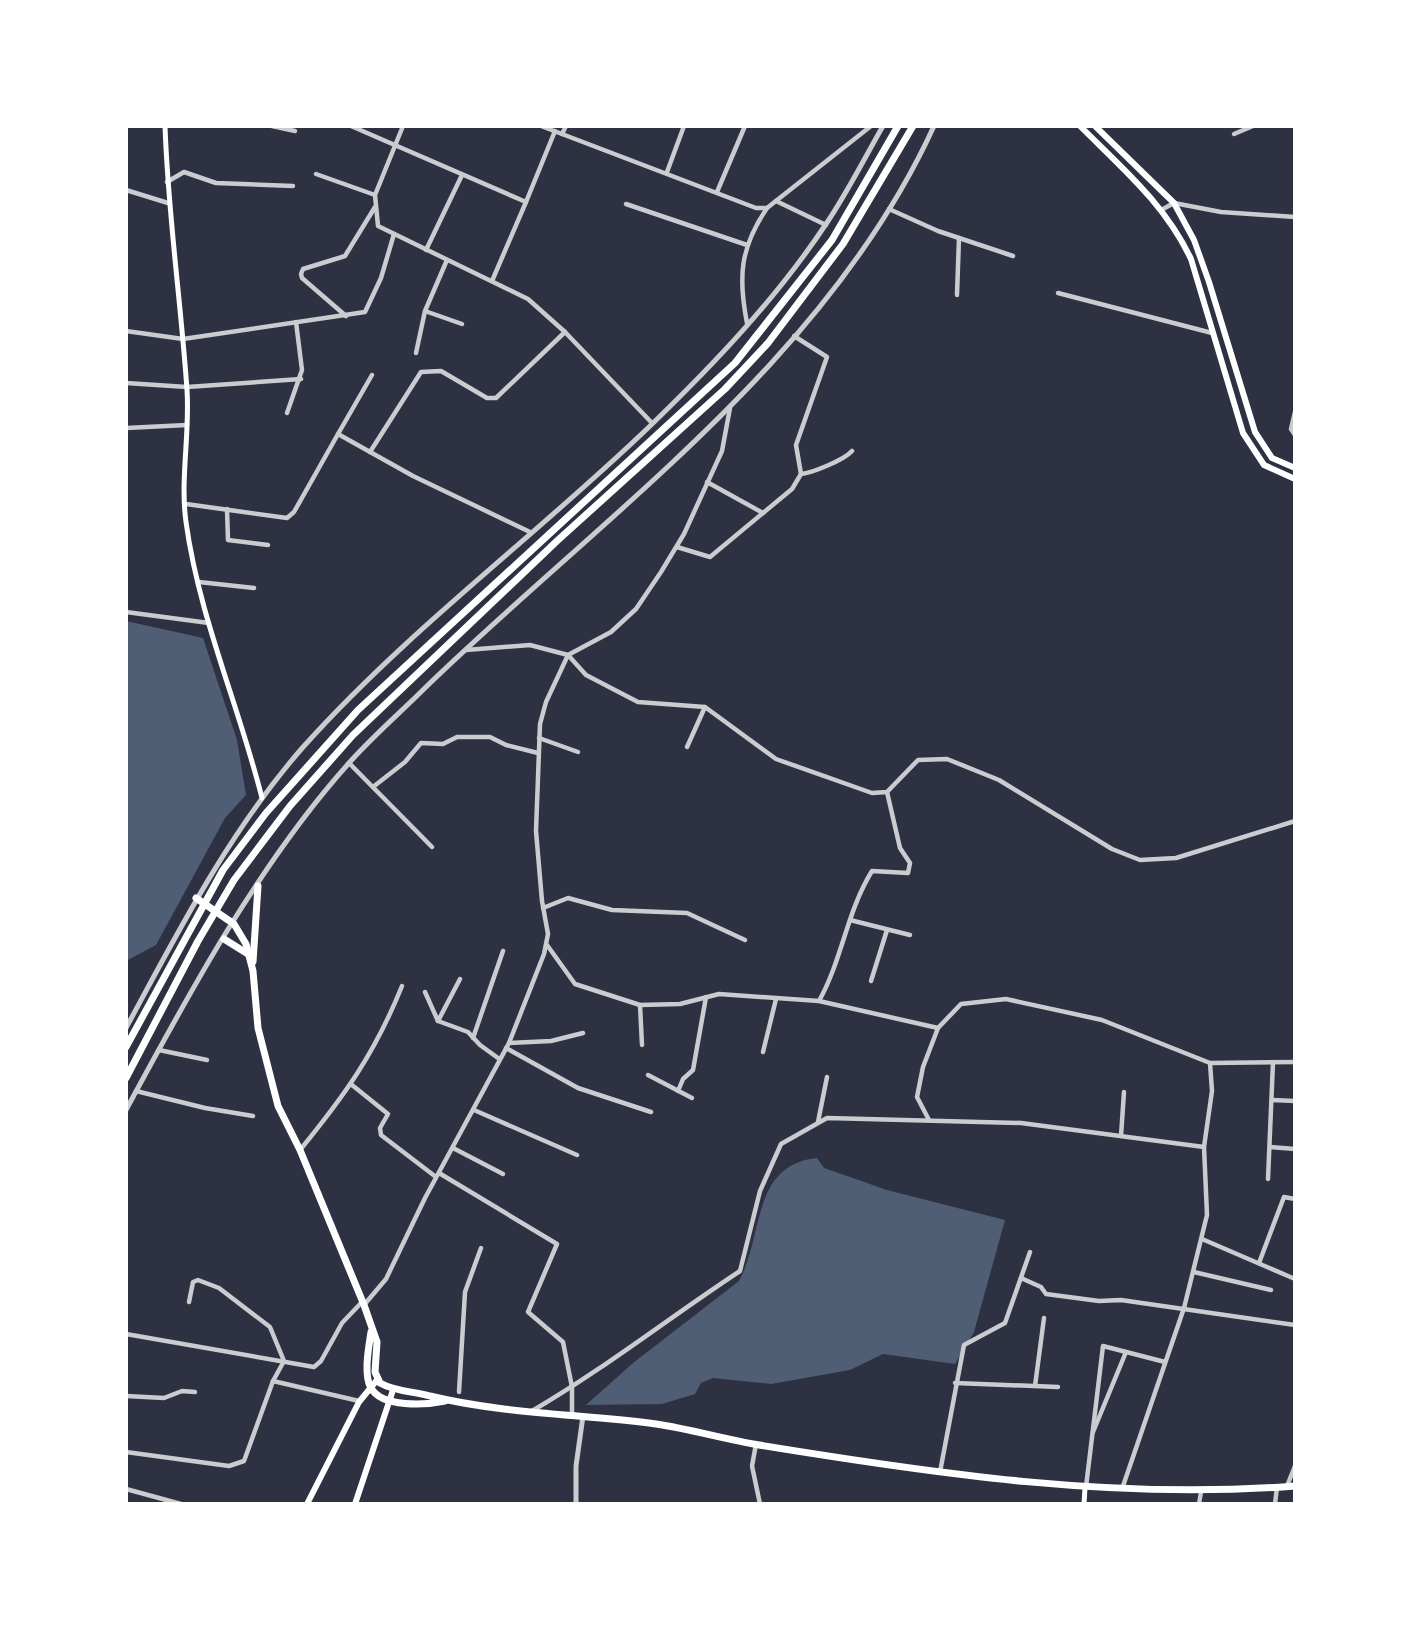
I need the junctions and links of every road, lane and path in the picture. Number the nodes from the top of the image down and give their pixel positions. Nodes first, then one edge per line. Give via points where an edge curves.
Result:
1 (165, 126) edge
2 (272, 126) edge
3 (351, 126) edge
4 (402, 126) edge
5 (541, 126) edge
6 (566, 126) edge
7 (684, 126) edge
8 (745, 126) edge
9 (871, 126) edge
10 (883, 126) edge
11 (898, 126) edge
12 (913, 126) edge
13 (934, 126) edge
14 (1080, 126) edge
15 (1095, 126) edge
16 (1253, 126) edge
17 (295, 131) dead end
18 (555, 131) junction
19 (562, 134) junction
20 (1234, 134) dead end
21 (395, 146) junction
22 (667, 172) junction
23 (316, 174) dead end
24 (462, 175) junction
25 (167, 182) junction
26 (293, 186) dead end
27 (126, 190) edge
28 (717, 192) junction
29 (375, 195) junction
30 (776, 201) junction
31 (526, 202) junction
32 (168, 203) junction
33 (1174, 203) junction
34 (626, 204) dead end
35 (375, 206) junction
36 (767, 208) junction
37 (890, 209) junction
38 (1163, 209) junction
39 (1295, 217) edge
40 (826, 225) junction
41 (394, 234) junction
42 (959, 238) junction
43 (747, 246) junction
44 (426, 250) junction
45 (1013, 256) dead end
46 (447, 260) junction
47 (492, 281) junction
48 (1058, 293) dead end
49 (957, 295) dead end
50 (425, 311) junction
51 (346, 316) junction
52 (296, 322) junction
53 (747, 323) junction
54 (462, 324) dead end
55 (126, 331) edge
56 (565, 331) junction
57 (1212, 333) junction
58 (793, 335) junction
59 (183, 339) junction
60 (416, 353) dead end
61 (372, 375) dead end
62 (301, 379) junction
63 (126, 383) edge
64 (187, 387) junction
65 (730, 408) junction
66 (1295, 412) edge
67 (287, 413) dead end
68 (652, 423) junction
69 (187, 425) junction
70 (126, 428) edge
71 (338, 434) junction
72 (1295, 435) edge
73 (852, 451) dead end
74 (370, 452) junction
75 (1295, 468) edge
76 (801, 474) junction
77 (1295, 478) edge
78 (707, 482) junction
79 (186, 504) junction
80 (227, 509) junction
81 (764, 513) junction
82 (530, 532) junction
83 (268, 545) dead end
84 (677, 547) junction
85 (198, 582) junction
86 (254, 588) dead end
87 (126, 612) edge
88 (209, 623) junction
89 (465, 650) junction
90 (568, 655) junction
91 (705, 707) junction
92 (539, 738) junction
93 (687, 747) dead end
94 (578, 752) dead end
95 (538, 753) junction
96 (349, 762) junction
97 (373, 787) junction
98 (887, 792) junction
99 (262, 798) junction
100 (1295, 821) edge
101 (432, 847) dead end
102 (258, 886) junction
103 (196, 898) junction
104 (543, 908) junction
105 (850, 920) junction
106 (234, 924) junction
107 (887, 930) junction
108 (910, 935) dead end
109 (224, 939) junction
110 (745, 940) dead end
111 (546, 944) junction
112 (503, 951) dead end
113 (248, 954) junction
114 (253, 971) junction
115 (460, 979) dead end
116 (871, 981) dead end
117 (402, 986) dead end
118 (425, 992) dead end
119 (706, 997) junction
120 (776, 999) junction
121 (819, 1001) junction
122 (640, 1005) junction
123 (438, 1021) junction
124 (126, 1028) edge
125 (938, 1028) junction
126 (583, 1033) dead end
127 (473, 1038) junction
128 (508, 1045) junction
129 (642, 1045) dead end
130 (126, 1047) edge
131 (159, 1050) junction
132 (763, 1052) dead end
133 (498, 1058) junction
134 (207, 1060) dead end
135 (1273, 1062) junction
136 (1295, 1062) edge
137 (1210, 1063) junction
138 (648, 1075) dead end
139 (827, 1077) dead end
140 (126, 1079) edge
141 (352, 1085) junction
142 (136, 1091) junction
143 (678, 1091) junction
144 (1124, 1092) dead end
145 (692, 1098) dead end
146 (1272, 1100) junction
147 (1295, 1101) edge
148 (126, 1110) edge
149 (474, 1110) junction
150 (651, 1112) dead end
151 (253, 1115) dead end
152 (929, 1121) junction
153 (818, 1123) junction
154 (1121, 1136) junction
155 (1203, 1147) junction
156 (1270, 1147) junction
157 (453, 1148) junction
158 (1295, 1149) edge
159 (300, 1150) junction
160 (577, 1155) dead end
161 (503, 1174) dead end
162 (438, 1175) junction
163 (1269, 1179) dead end
164 (1295, 1199) edge
165 (1202, 1238) junction
166 (481, 1248) dead end
167 (1030, 1252) dead end
168 (1259, 1264) junction
169 (1194, 1272) junction
170 (1021, 1278) junction
171 (1295, 1279) edge
172 (1271, 1290) dead end
173 (189, 1302) dead end
174 (363, 1304) junction
175 (1184, 1308) junction
176 (1044, 1318) dead end
177 (1295, 1325) edge
178 (371, 1328) junction
179 (126, 1334) edge
180 (126, 1341) edge
181 (1126, 1352) junction
182 (284, 1361) junction
183 (1165, 1362) junction
184 (377, 1380) junction
185 (273, 1381) junction
186 (955, 1383) junction
187 (1035, 1386) junction
188 (370, 1387) junction
189 (572, 1387) junction
190 (1058, 1387) dead end
191 (393, 1390) junction
192 (195, 1392) dead end
193 (459, 1392) dead end
194 (126, 1396) edge
195 (389, 1400) junction
196 (447, 1401) junction
197 (359, 1402) junction
198 (530, 1412) junction
199 (572, 1415) junction
200 (583, 1416) junction
201 (1090, 1440) junction
202 (756, 1444) junction
203 (126, 1452) edge
204 (1295, 1466) edge
205 (940, 1473) junction
206 (1291, 1486) edge
207 (1277, 1487) junction
208 (1086, 1488) junction
209 (126, 1489) edge
210 (1122, 1490) junction
211 (1201, 1492) junction
212 (181, 1504) edge
213 (307, 1504) edge
214 (355, 1504) edge
215 (576, 1504) edge
216 (760, 1504) edge
217 (1084, 1504) edge
218 (1199, 1504) edge
219 (1275, 1504) edge

1 - 25 main road
2 - 17 street
3 - 21 street
4 - 21 street
5 - 18 street
6 - 19 street
7 - 22 street
8 - 28 street
9 - 30 street
10 - 40 street
11 - 130 highway via 832,240 735,363 358,710 267,813 223,870
12 - 140 highway via 842,244 768,343 725,389 353,735 290,806 234,880
13 - 37 street
14 - 38 main road
15 - 33 main road
16 - 20 street
18 - 19 street
18 - 31 street
19 - 22 street
21 - 24 street
21 - 29 street
22 - 28 street
23 - 29 street
24 - 31 street
24 - 44 street
25 - 26 street via 184,172 216,183
25 - 32 main road
27 - 32 street
28 - 36 street via 755,208
29 - 35 street
30 - 36 street
30 - 40 street
31 - 47 street
32 - 59 main road
33 - 38 street
33 - 39 street via 1221,212
33 - 75 main road via 1206,272 1255,432 1272,458
34 - 43 street
35 - 41 street via 378,226
35 - 51 street via 345,256 303,269 301,274
36 - 43 street
37 - 42 street
37 - 58 street
38 - 57 main road via 1191,259
40 - 53 street
41 - 44 street
41 - 51 street via 369,309
42 - 45 street
42 - 49 street
43 - 53 street via 740,288
44 - 46 street
46 - 47 street
46 - 50 street
47 - 56 street via 528,299
48 - 57 street
50 - 54 street
50 - 60 street
51 - 52 street
52 - 59 street
52 - 62 street
53 - 68 street
55 - 59 street
56 - 68 street
56 - 74 street via 496,398 487,398 441,371 421,372
57 - 77 main road via 1250,448 1271,470
58 - 65 street
58 - 76 street via 827,358 796,445
59 - 64 main road
61 - 71 street
62 - 64 street
62 - 67 street
63 - 64 street
64 - 69 main road
65 - 78 street via 722,451
65 - 89 street
66 - 72 street via 1291,429
68 - 82 street
69 - 70 street
69 - 79 main road
71 - 74 street
71 - 80 street via 291,516
73 - 76 street via 839,462
74 - 82 street
76 - 81 street via 792,489
78 - 81 street
78 - 84 street
79 - 80 street
79 - 85 main road
80 - 83 street via 228,540
81 - 84 street via 710,558
82 - 99 street via 386,664 304,746
84 - 90 street via 636,609 611,632
85 - 86 street
85 - 88 main road
87 - 88 street
88 - 99 main road
89 - 90 street via 530,645
89 - 96 street
90 - 91 street via 586,675 638,702
90 - 92 street via 546,702
91 - 93 street
91 - 98 street via 776,759 872,793
92 - 94 street
92 - 95 street
95 - 97 street via 490,737 421,743
95 - 104 street via 536,831
96 - 97 street
96 - 102 street
97 - 101 street
98 - 100 street via 918,760 947,760 999,780 1112,849 1140,860 1176,858
98 - 105 street via 901,848 910,863 908,873 872,871
99 - 103 street
102 - 106 street
102 - 114 highway
103 - 106 highway
103 - 124 street
104 - 110 street via 568,898 612,910 687,913
104 - 111 street
105 - 107 street
105 - 121 street
106 - 109 street
106 - 113 highway
107 - 108 street
107 - 116 street
109 - 113 highway
109 - 131 street
111 - 122 street via 575,984
111 - 128 street
112 - 127 street
113 - 114 highway
114 - 159 highway via 258,1028 278,1106
115 - 123 street
117 - 141 street via 385,1030
118 - 123 street
119 - 120 street
119 - 122 street
119 - 143 street via 693,1070
120 - 121 street
120 - 132 street
121 - 125 street
122 - 129 street
123 - 127 street
125 - 137 street via 961,1004 1006,999 1102,1020
125 - 152 street via 917,1097
126 - 128 street
127 - 133 street
128 - 133 street
128 - 150 street via 578,1088
131 - 134 street
131 - 142 street
133 - 149 street
135 - 136 street
135 - 137 street
135 - 146 street
137 - 155 street via 1212,1091
138 - 143 street
139 - 153 street
141 - 159 street
141 - 162 street via 388,1114 381,1135
142 - 148 street
142 - 151 street
143 - 145 street
144 - 154 street
146 - 147 street
146 - 156 street
149 - 157 street
149 - 160 street
152 - 153 street via 827,1118
152 - 154 street via 1021,1123
153 - 189 street via 781,1144 760,1191 740,1271
154 - 155 street
155 - 165 street via 1207,1215
156 - 158 street
156 - 163 street
157 - 161 street
157 - 162 street
159 - 174 highway
162 - 174 street via 386,1279
162 - 189 street via 557,1244 528,1312 563,1342
164 - 168 street via 1284,1197
165 - 168 street
165 - 169 street
166 - 193 street via 465,1292
167 - 170 street
168 - 171 street
169 - 172 street
169 - 175 street
170 - 175 street via 1046,1294
170 - 186 street via 1002,1328 964,1345
173 - 182 street via 195,1280 219,1288 270,1327
174 - 178 highway
174 - 182 street via 342,1323 314,1367
175 - 177 street
175 - 183 street
176 - 187 street
178 - 184 highway via 377,1342
178 - 188 highway
179 - 180 street
179 - 182 street
181 - 183 street
181 - 201 street
181 - 201 street via 1107,1346 1101,1350
182 - 185 street
183 - 210 street
184 - 188 main road
184 - 191 highway
185 - 197 street
185 - 203 street via 244,1461 229,1466
186 - 187 street
186 - 205 street
187 - 190 street
188 - 195 highway
188 - 197 main road
189 - 198 street
189 - 199 street
191 - 195 main road
191 - 196 highway
192 - 194 street via 164,1398
195 - 196 highway
195 - 214 main road
196 - 198 highway
197 - 213 main road
198 - 199 highway
199 - 200 highway
200 - 202 highway via 660,1424
200 - 215 street
201 - 208 street
202 - 205 highway
202 - 216 street via 752,1466
204 - 206 street
205 - 208 highway
206 - 207 highway
207 - 211 highway
207 - 219 street
208 - 210 highway
208 - 217 main road
209 - 212 street
210 - 211 highway
211 - 218 street

